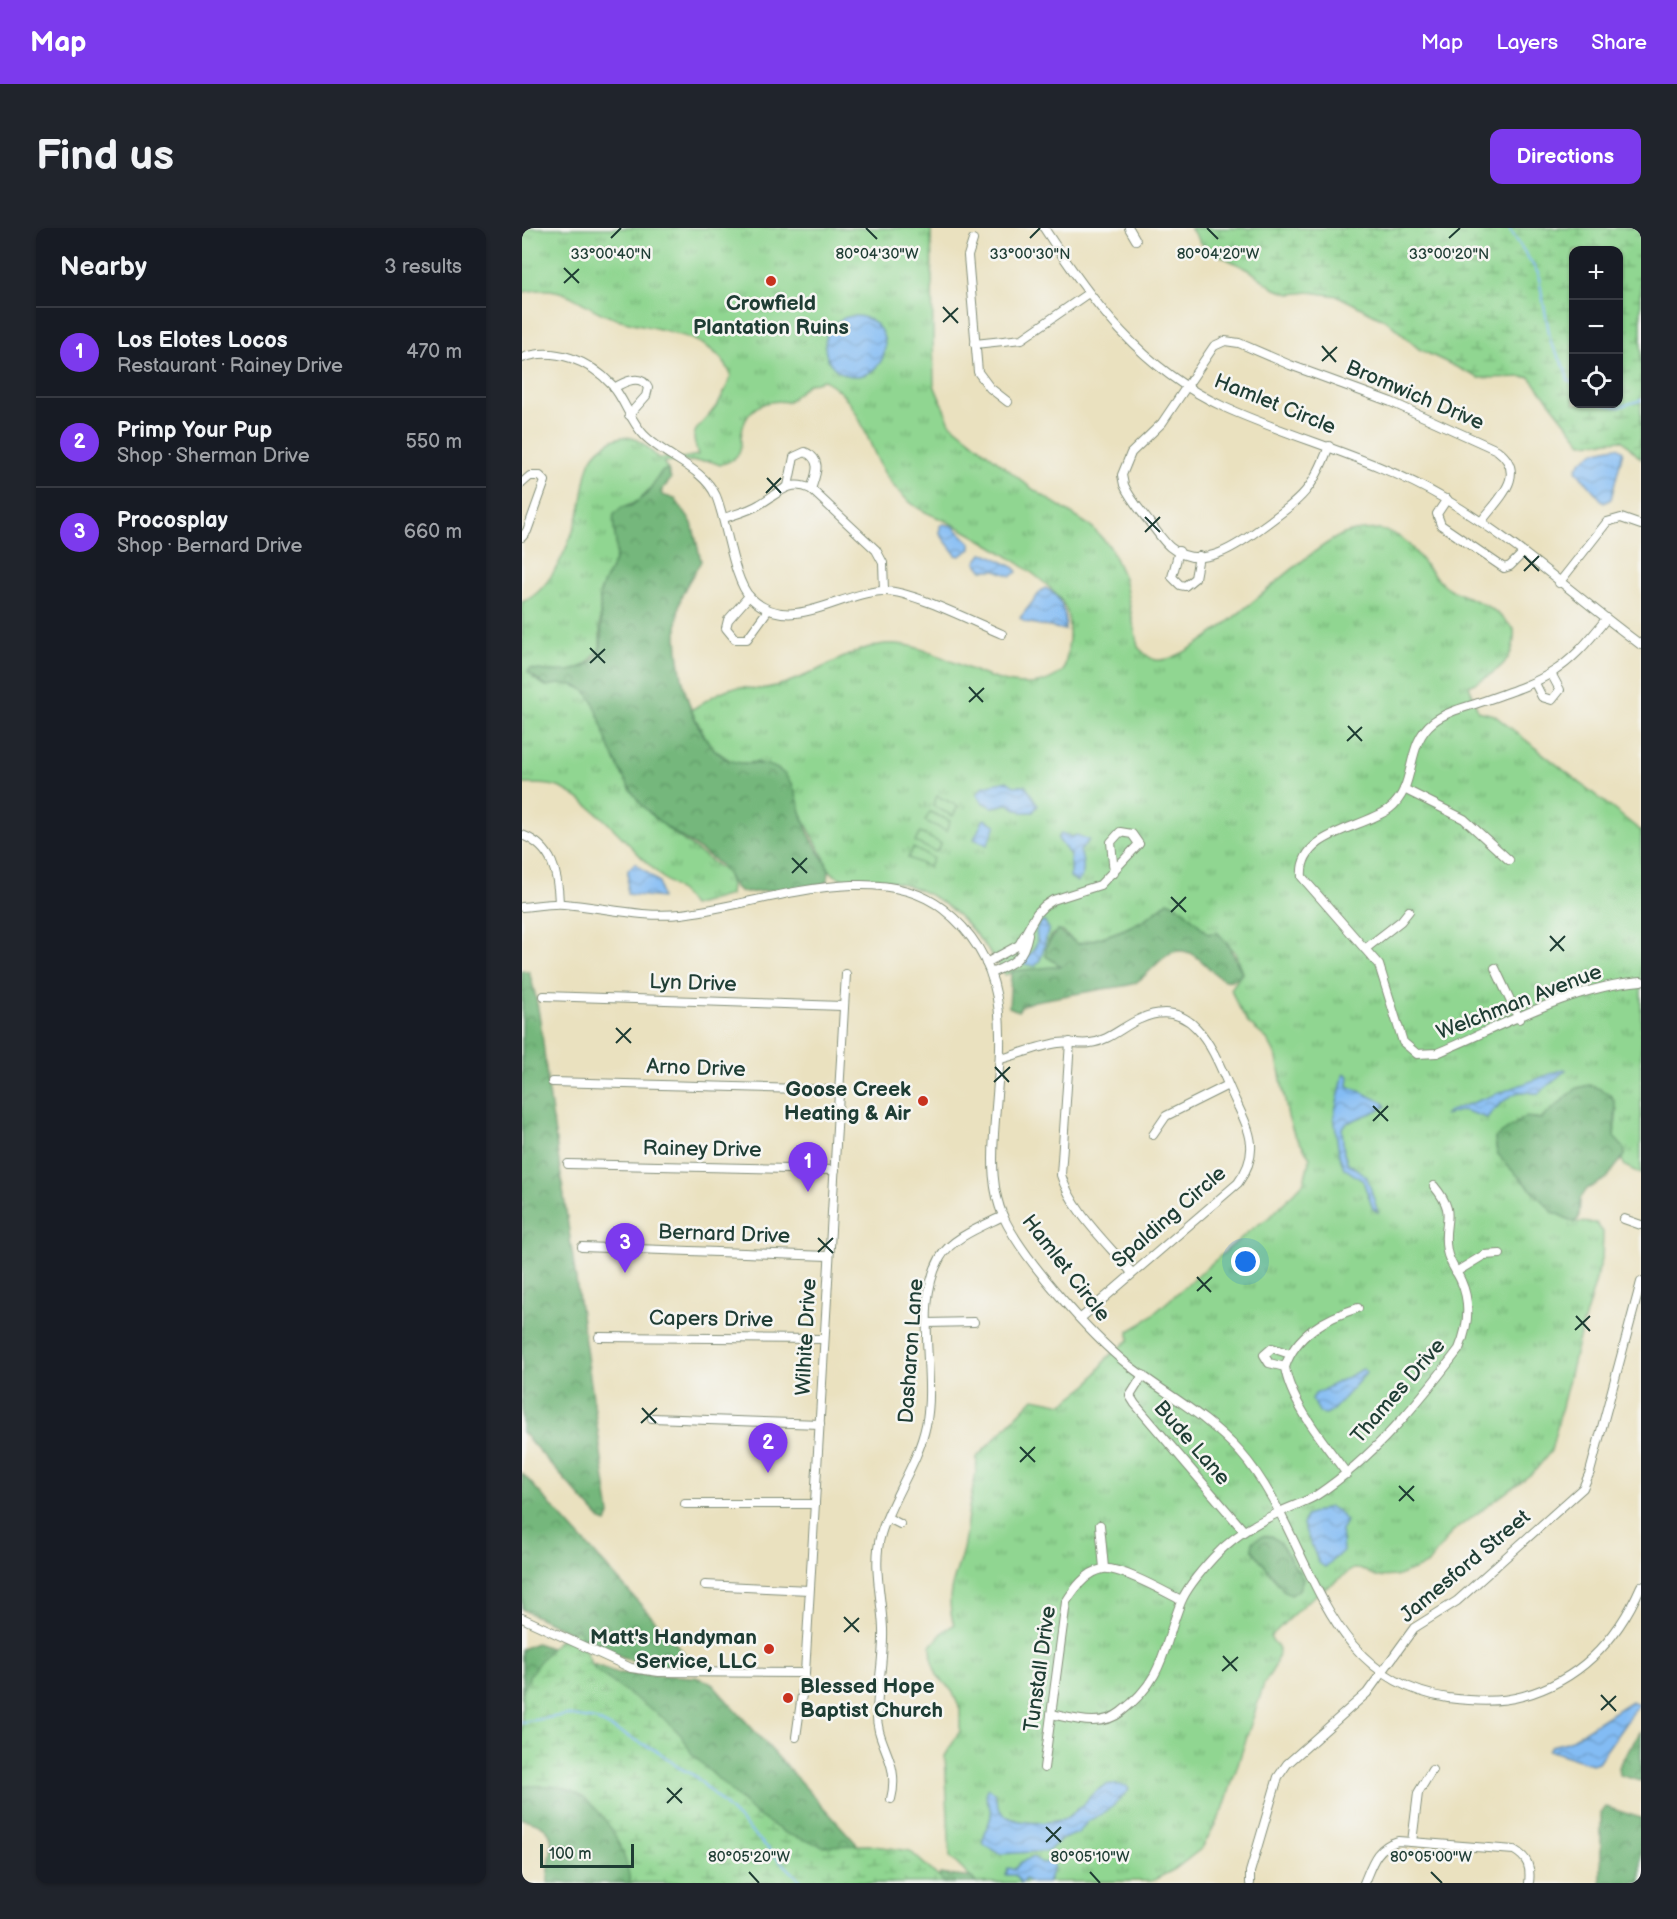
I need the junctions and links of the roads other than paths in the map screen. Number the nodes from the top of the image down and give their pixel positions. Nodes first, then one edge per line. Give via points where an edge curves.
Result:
1 (1044, 228) edge
2 (1129, 228) edge
3 (973, 240) dead end
4 (1136, 240) dead end
5 (1087, 294) junction
6 (975, 344) junction
7 (522, 358) edge
8 (1187, 385) junction
9 (614, 388) junction
10 (1008, 402) dead end
11 (629, 415) junction
12 (1329, 446) junction
13 (522, 483) edge
14 (788, 486) junction
15 (812, 489) junction
16 (1447, 500) junction
17 (724, 518) junction
18 (1481, 522) junction
19 (1641, 525) edge
20 (522, 537) edge
21 (1179, 551) junction
22 (1522, 554) junction
23 (1199, 556) junction
24 (1559, 583) junction
25 (884, 590) junction
26 (749, 596) junction
27 (768, 610) junction
28 (1606, 619) junction
29 (1002, 634) dead end
30 (1641, 645) edge
31 (1552, 675) junction
32 (1535, 683) junction
33 (1404, 789) junction
34 (522, 835) edge
35 (1509, 860) dead end
36 (1114, 873) junction
37 (559, 903) junction
38 (522, 907) edge
39 (1409, 911) dead end
40 (1028, 930) junction
41 (1365, 949) junction
42 (986, 963) junction
43 (1495, 968) dead end
44 (991, 973) junction
45 (846, 974) dead end
46 (1641, 981) edge
47 (544, 996) dead end
48 (842, 1006) junction
49 (1519, 1019) junction
50 (1070, 1042) junction
51 (1000, 1059) junction
52 (552, 1082) dead end
53 (1228, 1085) junction
54 (839, 1090) junction
55 (1153, 1135) dead end
56 (568, 1164) dead end
57 (835, 1170) junction
58 (1434, 1186) dead end
59 (1003, 1216) junction
60 (1624, 1219) dead end
61 (1641, 1225) edge
62 (582, 1247) dead end
63 (1500, 1254) dead end
64 (828, 1256) junction
65 (1456, 1272) junction
66 (1132, 1273) junction
67 (1641, 1282) edge
68 (1358, 1308) dead end
69 (1081, 1318) junction
70 (974, 1322) dead end
71 (928, 1323) junction
72 (599, 1337) dead end
73 (824, 1339) junction
74 (1290, 1353) junction
75 (1285, 1367) junction
76 (1143, 1375) junction
77 (652, 1418) dead end
78 (820, 1424) junction
79 (1347, 1474) junction
80 (685, 1504) dead end
81 (815, 1504) junction
82 (1279, 1512) junction
83 (888, 1518) junction
84 (900, 1524) dead end
85 (1100, 1525) dead end
86 (1244, 1531) junction
87 (1104, 1568) junction
88 (705, 1585) dead end
89 (1641, 1586) edge
90 (809, 1590) junction
91 (1181, 1600) junction
92 (522, 1618) edge
93 (1383, 1672) junction
94 (805, 1673) junction
95 (1051, 1714) junction
96 (796, 1737) dead end
97 (1044, 1768) dead end
98 (1432, 1770) dead end
99 (891, 1798) dead end
100 (1412, 1842) junction
101 (1250, 1883) edge
102 (1364, 1883) edge
103 (1529, 1883) edge

1 - 5 street, Hamlet Circle
2 - 4 street
3 - 6 street via 968,256
5 - 6 street via 1022,339
5 - 8 street, Hamlet Circle via 1134,345
6 - 10 street via 982,380
7 - 9 street via 547,354 572,358
8 - 12 street, Hamlet Circle via 1222,406
8 - 18 street, Bromwich Drive via 1214,346 1226,341 1239,343 1391,402 1497,450 1512,469 1510,483
8 - 21 street, Bromwich Drive via 1162,423 1131,453 1122,475 1127,494 1172,548
9 - 11 street
9 - 11 street via 629,380 646,383 646,396
11 - 17 street via 663,452 704,479
12 - 16 street, Hamlet Circle via 1384,467
12 - 23 street via 1320,471 1300,499 1238,545 1223,553
13 - 20 street via 530,476 540,476 545,481
14 - 15 street via 800,484
14 - 15 street via 794,457 805,452 812,455 818,467
14 - 17 street via 761,504
15 - 25 street via 876,550 883,563
16 - 18 street, Hamlet Circle
16 - 22 street via 1437,519 1451,532 1503,568
17 - 26 street via 741,583
18 - 22 street, Hamlet Circle
19 - 24 street via 1622,518 1607,522
21 - 23 street
21 - 23 street via 1172,577 1180,585 1185,586 1195,578
22 - 24 street, Hamlet Circle
24 - 28 street, Hamlet Circle
25 - 27 street via 800,614
25 - 29 street via 927,602
26 - 27 street
26 - 27 street via 728,620 726,628 735,639 747,639
28 - 30 street, Hamlet Circle
28 - 31 street, Welchman Avenue
31 - 32 street, Welchman Avenue
31 - 32 street via 1560,690 1552,700 1542,697
32 - 33 street, Welchman Avenue via 1436,720 1414,746
33 - 35 street via 1464,819
33 - 41 street, Welchman Avenue via 1391,807 1316,843 1303,859 1302,877
34 - 37 street via 537,843 552,860
36 - 36 street via 1139,844 1132,834 1120,832 1111,843
36 - 40 street via 1100,885 1053,900 1037,913
37 - 38 street, Hamlet Circle
37 - 42 street, Hamlet Circle via 642,914 681,914 846,885 881,886 918,894 941,907 962,926
39 - 41 street
40 - 42 street via 1012,951
40 - 44 street via 1022,955
41 - 49 street, Welchman Avenue via 1379,965 1403,1042 1417,1054 1437,1053
42 - 44 street, Hamlet Circle
43 - 49 street
44 - 51 street, Hamlet Circle via 1002,1012
45 - 48 street, Wilhite Drive
46 - 49 street, Welchman Avenue via 1605,986
47 - 48 street, Lyn Drive
48 - 54 street, Wilhite Drive
50 - 51 street, Spalding Circle
50 - 53 street, Spalding Circle via 1091,1043 1142,1018 1174,1015 1191,1021 1204,1036
50 - 66 street via 1061,1175 1074,1202
51 - 59 street, Hamlet Circle via 993,1147 994,1184
52 - 54 street, Arno Drive
53 - 55 street via 1166,1116
53 - 66 street, Spalding Circle via 1253,1145 1247,1171 1238,1183
54 - 57 street, Wilhite Drive
56 - 57 street, Rainey Drive
57 - 64 street, Wilhite Drive
58 - 65 street, Thames Drive via 1447,1202 1447,1252
59 - 69 street, Hamlet Circle via 1019,1243
59 - 71 street, Dasharon Lane via 976,1229 941,1256 932,1274
60 - 61 street
62 - 64 street, Bernard Drive
63 - 65 street via 1484,1255
64 - 73 street, Wilhite Drive
65 - 79 street, Thames Drive via 1462,1281 1468,1311 1460,1349
66 - 69 street, Spalding Circle
67 - 93 street, Jamesford Street via 1583,1488 1457,1601 1414,1628
68 - 74 street via 1338,1314 1307,1333
69 - 76 street, Hamlet Circle
70 - 71 street
71 - 83 street, Dasharon Lane via 926,1425
72 - 73 street, Capers Drive
73 - 78 street, Wilhite Drive
74 - 75 street
74 - 75 street via 1272,1348 1264,1355 1269,1363
75 - 79 street via 1292,1391
76 - 82 street, Hamlet Circle via 1242,1454
76 - 86 street, Bude Lane via 1130,1396 1135,1404
77 - 78 street
78 - 81 street, Wilhite Drive
79 - 82 street, Thames Drive via 1314,1496
80 - 81 street
81 - 90 street, Wilhite Drive
82 - 86 street, Thames Drive
82 - 93 street, Hamlet Circle via 1342,1634
83 - 84 street
83 - 99 street, Dasharon Lane via 878,1549 883,1631 877,1711 895,1771
85 - 87 street
86 - 91 street, Thames Drive via 1214,1557
87 - 91 street
87 - 95 street, Tunstall Drive via 1088,1576 1066,1602
88 - 90 street
89 - 93 street, Hamlet Circle via 1631,1610 1593,1658 1540,1691 1507,1700 1469,1701 1431,1695
90 - 94 street, Wilhite Drive
91 - 95 street, Thames Drive via 1158,1672 1130,1704 1105,1720 1090,1722
92 - 94 street via 631,1668 659,1672
93 - 101 street, Jamesford Street via 1360,1699 1299,1751 1278,1777
94 - 96 street, Wilhite Drive
95 - 97 street, Tunstall Drive
98 - 100 street via 1418,1793
100 - 102 street via 1398,1841 1382,1848
100 - 103 street via 1514,1850 1528,1863

